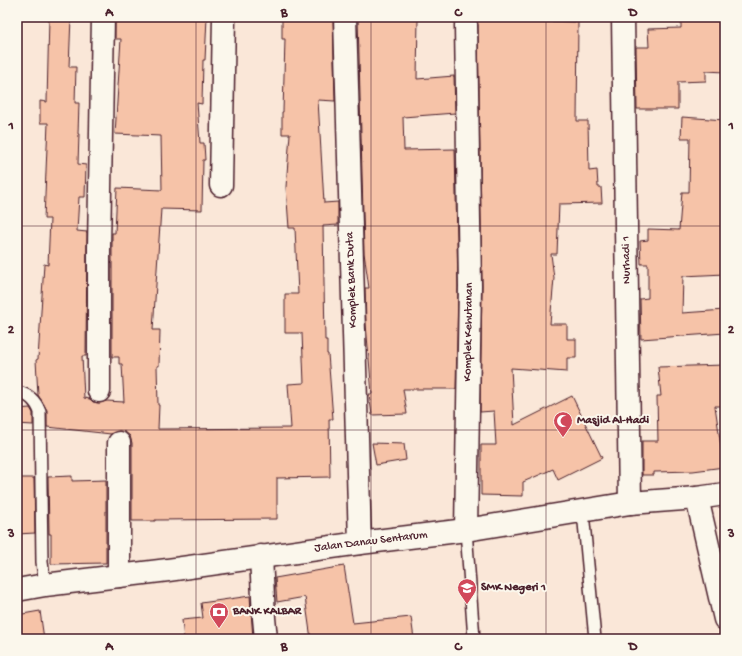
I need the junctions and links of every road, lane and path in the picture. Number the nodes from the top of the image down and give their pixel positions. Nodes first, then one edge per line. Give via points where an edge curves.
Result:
1 (103, 17) edge
2 (224, 17) edge
3 (345, 17) edge
4 (623, 17) edge
5 (466, 25) dead end
6 (221, 185) dead end
7 (17, 392) edge
8 (99, 392) dead end
9 (119, 443) dead end
10 (725, 494) edge
11 (697, 498) junction
12 (630, 503) junction
13 (584, 512) junction
14 (466, 530) junction
15 (360, 543) junction
16 (261, 556) junction
17 (118, 576) junction
18 (45, 585) junction
19 (17, 590) edge
20 (725, 619) edge
21 (472, 638) edge
22 (266, 639) edge
23 (595, 639) edge

1 - 8 street
2 - 6 street
3 - 15 street, Komplek Bank Duta
4 - 12 street, Nurhadi 1
5 - 14 street, Komplek Kehutanan via 470,286
7 - 18 lane via 29,396 37,404 40,412 42,562
9 - 17 street
10 - 11 street, Jalan Danau Sentarum
11 - 12 street, Jalan Danau Sentarum
11 - 20 street
12 - 13 street, Jalan Danau Sentarum
13 - 14 street, Jalan Danau Sentarum
13 - 23 lane
14 - 15 street, Jalan Danau Sentarum
14 - 21 lane, Komplek Kehutanan
15 - 16 street, Jalan Danau Sentarum
16 - 17 street, Jalan Danau Sentarum
16 - 22 street
17 - 18 street, Jalan Danau Sentarum
18 - 19 street, Jalan Danau Sentarum

